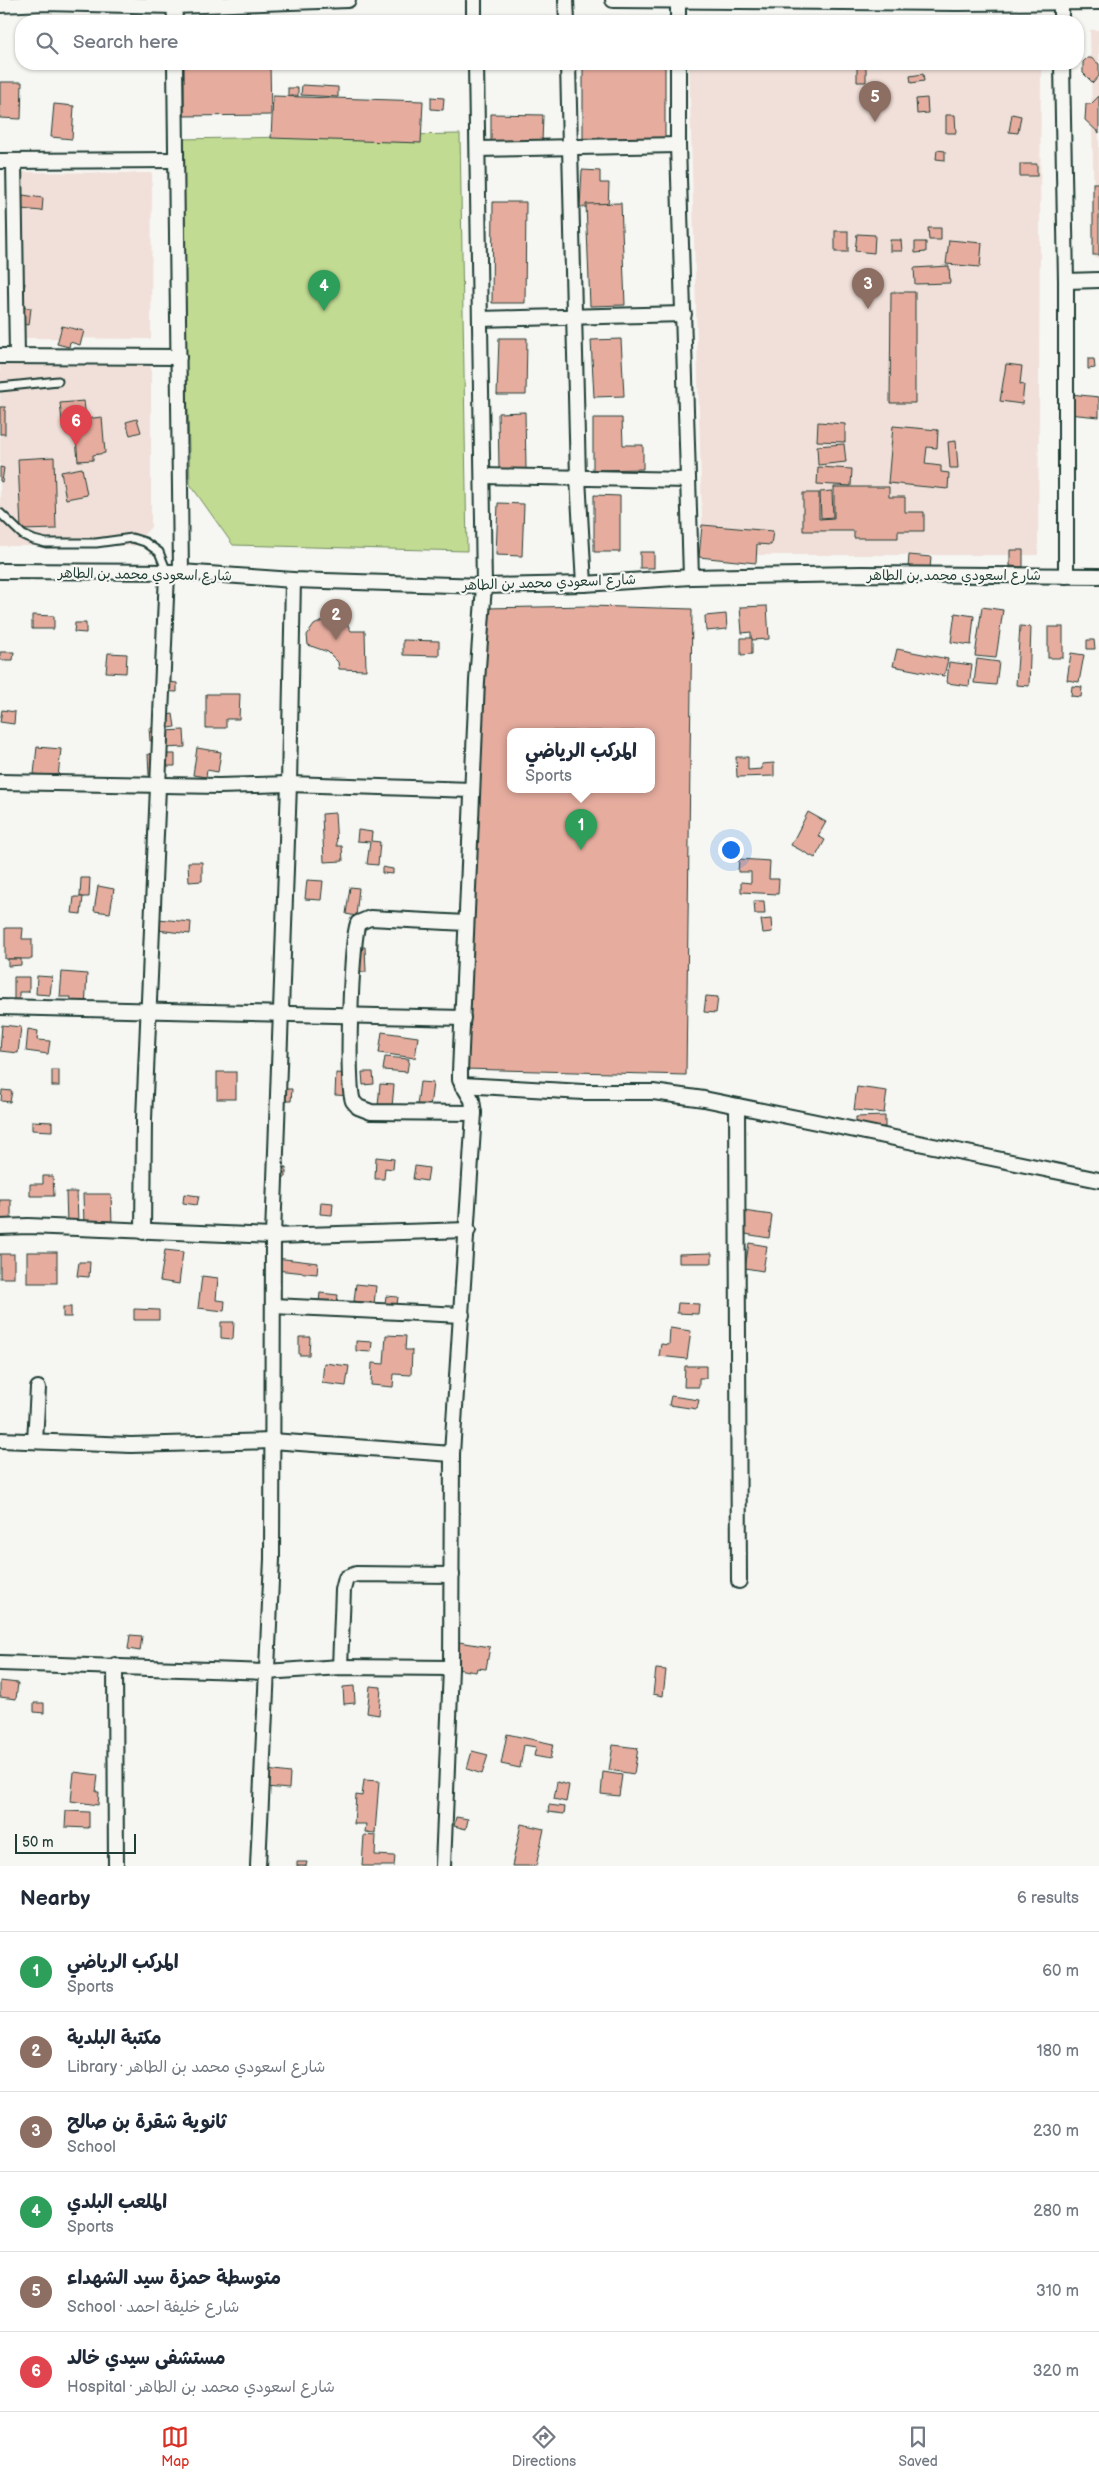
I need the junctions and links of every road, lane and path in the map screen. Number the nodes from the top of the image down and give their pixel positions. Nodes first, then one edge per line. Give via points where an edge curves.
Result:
1 (304, 0) edge
2 (348, 0) edge
3 (474, 0) edge
4 (566, 0) edge
5 (613, 0) edge
6 (44, 1) edge
7 (653, 1) edge
8 (838, 1) edge
9 (678, 2) junction
10 (957, 2) edge
11 (1061, 2) edge
12 (1099, 2) edge
13 (174, 3) edge
14 (0, 5) edge
15 (474, 15) edge
16 (567, 15) edge
17 (678, 15) edge
18 (1061, 15) edge
19 (175, 70) edge
20 (476, 70) edge
21 (568, 70) edge
22 (678, 70) edge
23 (1062, 70) edge
24 (678, 145) junction
25 (570, 148) junction
26 (478, 149) junction
27 (176, 160) junction
28 (7, 162) edge
29 (1099, 280) edge
30 (1066, 281) junction
31 (684, 314) junction
32 (574, 317) junction
33 (480, 319) junction
34 (0, 356) edge
35 (17, 356) junction
36 (180, 357) junction
37 (58, 381) dead end
38 (0, 387) edge
39 (483, 476) junction
40 (578, 478) junction
41 (688, 480) junction
42 (0, 513) edge
43 (0, 571) edge
44 (174, 572) junction
45 (1066, 576) junction
46 (1099, 576) edge
47 (691, 577) junction
48 (293, 580) junction
49 (584, 584) junction
50 (484, 586) junction
51 (0, 782) edge
52 (289, 784) junction
53 (157, 786) junction
54 (472, 790) junction
55 (466, 922) junction
56 (0, 1007) edge
57 (149, 1010) junction
58 (280, 1012) junction
59 (350, 1016) junction
60 (463, 1018) junction
61 (462, 1085) junction
62 (737, 1106) junction
63 (474, 1113) junction
64 (1099, 1180) edge
65 (0, 1227) edge
66 (468, 1230) junction
67 (143, 1232) junction
68 (273, 1236) junction
69 (273, 1306) junction
70 (462, 1315) junction
71 (38, 1388) dead end
72 (0, 1440) edge
73 (35, 1440) junction
74 (272, 1441) junction
75 (452, 1454) junction
76 (452, 1575) junction
77 (739, 1581) dead end
78 (0, 1663) edge
79 (115, 1665) junction
80 (340, 1667) junction
81 (451, 1668) junction
82 (266, 1672) junction
83 (116, 1866) edge
84 (258, 1866) edge
85 (443, 1866) edge

1 - 2 street
1 - 13 street
3 - 15 street
4 - 16 street
5 - 7 street
6 - 13 street
6 - 14 street
7 - 9 street
8 - 9 street
8 - 10 street
9 - 17 street
10 - 11 street
11 - 12 street
11 - 18 street
19 - 27 street
20 - 26 street
21 - 25 street
22 - 24 street
23 - 30 street
24 - 25 street
24 - 31 street
25 - 26 street
25 - 32 street
26 - 33 street
27 - 28 street
27 - 36 street
28 - 35 street
29 - 30 street
30 - 45 street
31 - 32 street
31 - 41 street
32 - 33 street
32 - 40 street
33 - 39 street
34 - 35 street
35 - 36 street
36 - 44 street
37 - 38 lane
39 - 40 street
39 - 50 street
40 - 41 street
40 - 49 street
41 - 47 street
42 - 44 lane via 23,535 46,543 96,543 132,538 145,542 159,552
43 - 44 street, شارع اسعودي محمد بن الطاهر
44 - 48 street, شارع اسعودي محمد بن الطاهر
44 - 53 street
45 - 46 street, شارع اسعودي محمد بن الطاهر
45 - 47 street, شارع اسعودي محمد بن الطاهر via 861,574
47 - 49 street, شارع اسعودي محمد بن الطاهر
48 - 50 street, شارع اسعودي محمد بن الطاهر
48 - 52 street
49 - 50 street, شارع اسعودي محمد بن الطاهر
50 - 54 street
51 - 53 street
52 - 53 street
52 - 54 street
52 - 58 street
53 - 57 street
54 - 55 street
55 - 59 street via 363,919 356,929
55 - 60 street
56 - 57 street
57 - 58 street
57 - 67 street
58 - 59 street
58 - 68 street
59 - 60 street
59 - 63 street via 352,1094 358,1107 371,1112
60 - 61 street
61 - 62 street via 583,1092 653,1092
61 - 63 street via 472,1100
62 - 64 street
62 - 77 street
63 - 66 street
65 - 67 street
66 - 68 street
66 - 70 street
67 - 68 street
68 - 69 street
69 - 70 street
69 - 74 street
70 - 75 street
71 - 73 street
72 - 73 street
73 - 74 street via 130,1445
74 - 75 street
74 - 82 street via 272,1559
75 - 76 street
76 - 80 street via 351,1575 344,1582 343,1590
76 - 81 street
78 - 79 street
79 - 82 street
79 - 83 street
80 - 81 street
80 - 82 street
81 - 85 street
82 - 84 street

